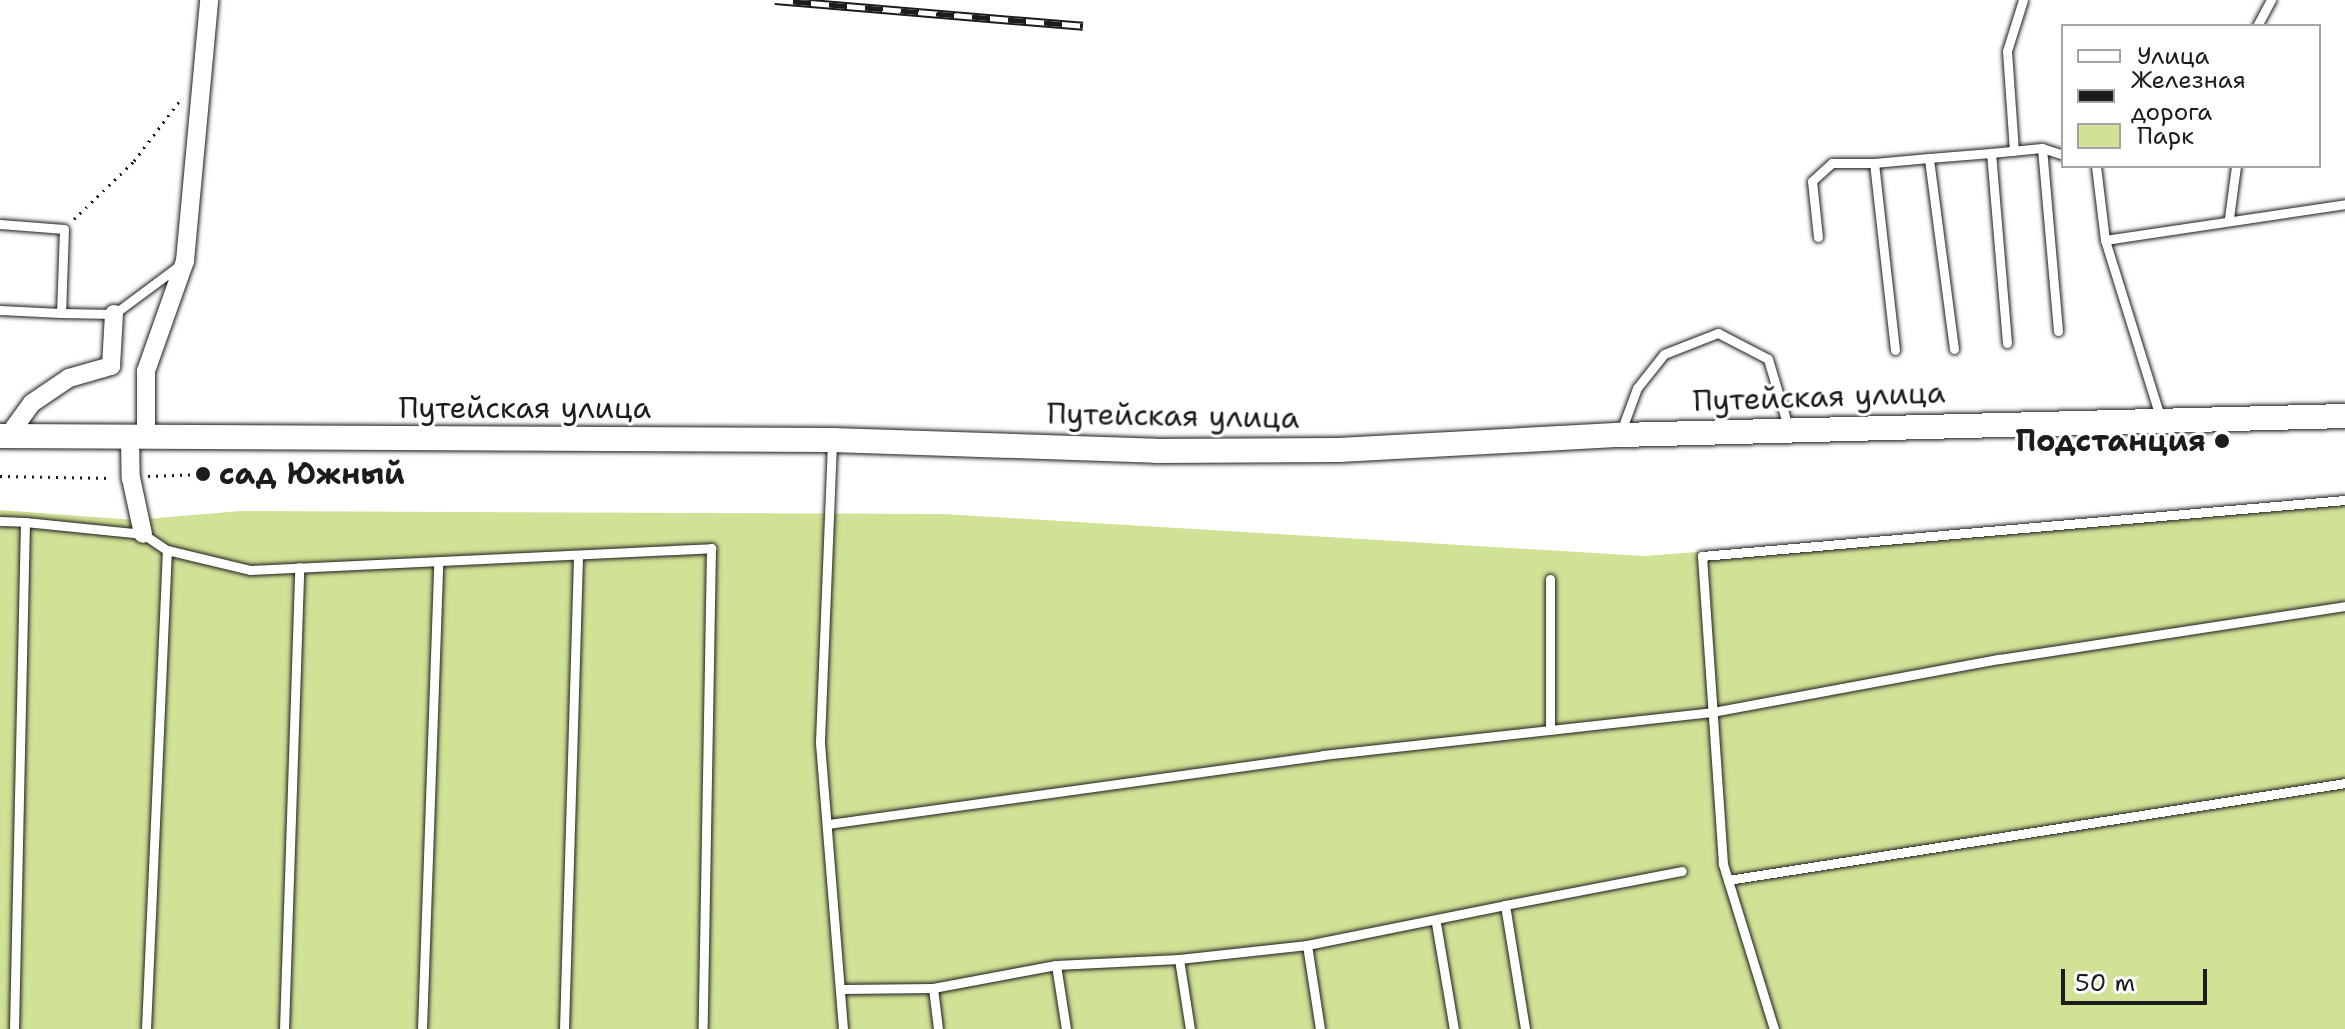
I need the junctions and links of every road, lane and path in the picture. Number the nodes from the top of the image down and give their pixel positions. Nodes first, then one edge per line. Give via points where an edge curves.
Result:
1 (209, 0) edge
2 (2023, 0) edge
3 (2271, 0) edge
4 (2258, 24) edge
5 (202, 71) junction
6 (2042, 148) junction
7 (2014, 151) junction
8 (1991, 153) junction
9 (2061, 154) edge
10 (1929, 158) junction
11 (1874, 163) junction
12 (2096, 168) edge
13 (2236, 168) edge
14 (2345, 204) edge
15 (2229, 218) junction
16 (0, 224) edge
17 (64, 229) junction
18 (1818, 237) dead end
19 (2105, 240) junction
20 (185, 261) junction
21 (0, 310) edge
22 (61, 313) junction
23 (114, 314) junction
24 (2058, 331) dead end
25 (2007, 343) dead end
26 (1954, 349) dead end
27 (1895, 350) dead end
28 (111, 366) junction
29 (146, 371) junction
30 (2345, 416) edge
31 (2161, 420) junction
32 (1789, 430) junction
33 (1620, 435) junction
34 (4, 436) edge
35 (138, 439) junction
36 (832, 440) junction
37 (203, 474) dead end
38 (0, 476) edge
39 (131, 478) junction
40 (2345, 500) edge
41 (0, 521) edge
42 (25, 522) junction
43 (143, 534) junction
44 (167, 550) junction
45 (578, 555) junction
46 (438, 561) junction
47 (299, 567) junction
48 (1550, 579) dead end
49 (2345, 606) edge
50 (1712, 712) junction
51 (1550, 730) junction
52 (2345, 783) edge
53 (828, 824) junction
54 (1682, 871) dead end
55 (1728, 880) junction
56 (1505, 905) junction
57 (1436, 923) junction
58 (1307, 945) junction
59 (1179, 959) junction
60 (1056, 965) junction
61 (933, 988) junction
62 (843, 989) junction
63 (14, 1029) edge
64 (146, 1029) edge
65 (284, 1029) edge
66 (422, 1029) edge
67 (564, 1029) edge
68 (703, 1029) edge
69 (843, 1029) edge
70 (938, 1029) edge
71 (1066, 1029) edge
72 (1190, 1029) edge
73 (1320, 1029) edge
74 (1454, 1029) edge
75 (1525, 1029) edge
76 (1774, 1029) edge

1 - 5 street
2 - 7 lane via 2007,51
3 - 4 lane
5 - 17 path via 134,161
5 - 20 street
6 - 7 lane
6 - 9 lane
6 - 24 lane
7 - 8 lane
8 - 10 lane
8 - 25 lane
10 - 11 lane
10 - 26 lane
11 - 18 lane via 1832,163 1812,181
11 - 27 lane
12 - 19 lane
13 - 15 lane
14 - 15 lane
15 - 19 lane
16 - 17 lane
17 - 22 lane
19 - 31 lane
20 - 23 lane
20 - 29 street
21 - 22 lane
22 - 23 lane
23 - 28 street
28 - 29 street
28 - 34 street via 69,378 32,403
29 - 35 street
30 - 31 main road, Путейская улица
31 - 32 main road, Путейская улица
32 - 33 main road, Путейская улица
32 - 33 lane via 1768,359 1718,333 1664,354 1637,388
33 - 36 main road, Путейская улица via 1278,450
34 - 35 main road, Путейская улица
35 - 36 main road, Путейская улица
35 - 39 street
36 - 53 lane via 820,743
37 - 39 path
38 - 39 path
39 - 43 street
40 - 50 lane via 1702,556
41 - 42 lane
42 - 43 lane
42 - 63 lane
43 - 44 lane
44 - 47 lane via 250,570
44 - 64 lane
45 - 46 lane
45 - 67 lane
45 - 68 lane via 711,548
46 - 47 lane
46 - 66 lane
47 - 65 lane
48 - 51 lane
49 - 50 lane via 1999,659
50 - 51 lane
50 - 55 lane
51 - 53 lane via 1323,755
52 - 55 lane
53 - 62 lane
54 - 56 lane
55 - 76 lane
56 - 57 lane
56 - 75 lane
57 - 58 lane
57 - 74 lane
58 - 59 lane
58 - 73 lane
59 - 60 lane
59 - 72 lane
60 - 61 lane
60 - 71 lane
61 - 62 lane
61 - 70 lane
62 - 69 lane

